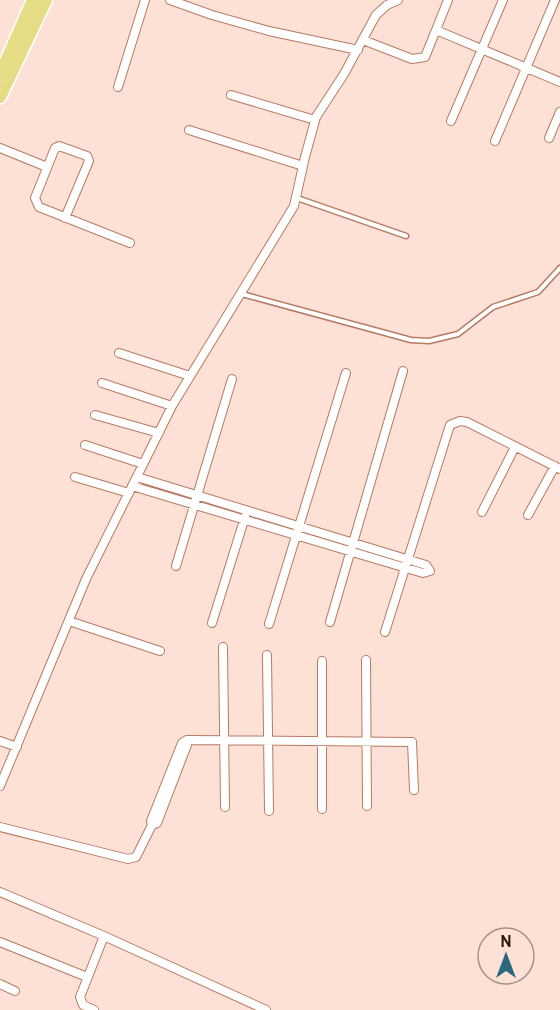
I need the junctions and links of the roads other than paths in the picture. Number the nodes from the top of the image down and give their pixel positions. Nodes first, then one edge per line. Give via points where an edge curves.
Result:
1 (33, 0) edge
2 (46, 0) edge
3 (145, 0) edge
4 (170, 0) edge
5 (398, 0) edge
6 (448, 0) edge
7 (503, 0) edge
8 (555, 0) edge
9 (384, 3) edge
10 (436, 30) junction
11 (363, 40) junction
12 (481, 49) junction
13 (357, 50) junction
14 (527, 68) junction
15 (0, 75) edge
16 (560, 82) edge
17 (118, 87) dead end
18 (231, 95) dead end
19 (0, 97) edge
20 (560, 112) edge
21 (315, 120) junction
22 (451, 121) dead end
23 (189, 130) dead end
24 (549, 138) dead end
25 (495, 141) dead end
26 (0, 148) edge
27 (303, 166) junction
28 (47, 167) junction
29 (296, 197) junction
30 (65, 218) junction
31 (406, 236) dead end
32 (130, 243) dead end
33 (560, 268) edge
34 (242, 294) junction
35 (119, 353) dead end
36 (403, 371) dead end
37 (346, 373) dead end
38 (190, 376) junction
39 (232, 379) dead end
40 (102, 383) dead end
41 (172, 406) junction
42 (95, 415) dead end
43 (159, 433) junction
44 (85, 445) dead end
45 (515, 447) junction
46 (143, 464) junction
47 (557, 468) edge
48 (75, 477) dead end
49 (137, 477) junction
50 (131, 489) junction
51 (198, 495) junction
52 (195, 505) junction
53 (247, 510) junction
54 (482, 512) dead end
55 (528, 515) dead end
56 (244, 519) junction
57 (297, 530) junction
58 (351, 547) junction
59 (408, 560) junction
60 (176, 566) dead end
61 (405, 568) junction
62 (69, 621) junction
63 (330, 622) dead end
64 (212, 623) dead end
65 (269, 624) dead end
66 (385, 632) dead end
67 (223, 647) dead end
68 (160, 651) dead end
69 (267, 655) dead end
70 (366, 660) dead end
71 (322, 661) dead end
72 (0, 741) edge
73 (224, 741) junction
74 (268, 741) junction
75 (322, 742) junction
76 (368, 742) junction
77 (16, 747) junction
78 (0, 786) edge
79 (414, 790) dead end
80 (367, 806) dead end
81 (225, 807) dead end
82 (322, 809) dead end
83 (269, 811) dead end
84 (0, 827) edge
85 (0, 892) edge
86 (104, 936) junction
87 (0, 942) edge
88 (87, 977) junction
89 (0, 984) edge
90 (15, 991) dead end
91 (94, 1010) edge
92 (266, 1010) edge

1 - 15 main road
2 - 19 main road
3 - 17 street
4 - 13 street via 269,31
5 - 9 street
6 - 10 street
7 - 12 street
8 - 14 street
9 - 11 street
10 - 11 street via 425,57 420,59
10 - 12 street
11 - 13 street
12 - 14 street
12 - 22 street
13 - 21 street
14 - 16 street
14 - 25 street
18 - 21 street
20 - 24 street
21 - 27 street
23 - 27 street
26 - 28 street
27 - 29 street
28 - 30 street via 36,203
28 - 30 street via 59,146 87,156 88,167
29 - 31 lane
29 - 34 street via 283,227
30 - 32 street
33 - 34 lane via 538,292 493,307 458,334 429,341 411,340
34 - 38 street
35 - 38 street
36 - 58 street
37 - 57 street
38 - 41 street
39 - 51 street
40 - 41 street
41 - 43 street
42 - 43 street
43 - 46 street
44 - 46 street
45 - 47 street
45 - 54 street
45 - 59 street via 467,422 450,425
46 - 49 street
47 - 55 street
48 - 50 street
49 - 50 street
49 - 51 street
50 - 52 street
50 - 62 street
51 - 52 street
51 - 53 street
52 - 56 street
52 - 60 street
53 - 56 street
53 - 57 street
56 - 57 street
56 - 64 street
57 - 58 street
57 - 65 street
58 - 59 street
58 - 61 street
58 - 63 street
59 - 61 street
59 - 61 street via 426,565 430,571
61 - 66 street
62 - 68 street
62 - 77 street
67 - 73 street
69 - 74 street
70 - 76 street
71 - 75 street
72 - 77 street
73 - 74 street
73 - 81 street
73 - 84 street via 182,742 136,857 128,859
74 - 75 street
74 - 83 street
75 - 76 street
75 - 82 street
76 - 79 street via 412,742
76 - 80 street
77 - 78 street
85 - 86 street
86 - 88 street
86 - 92 street
87 - 88 street
88 - 91 street via 80,1000
89 - 90 street

